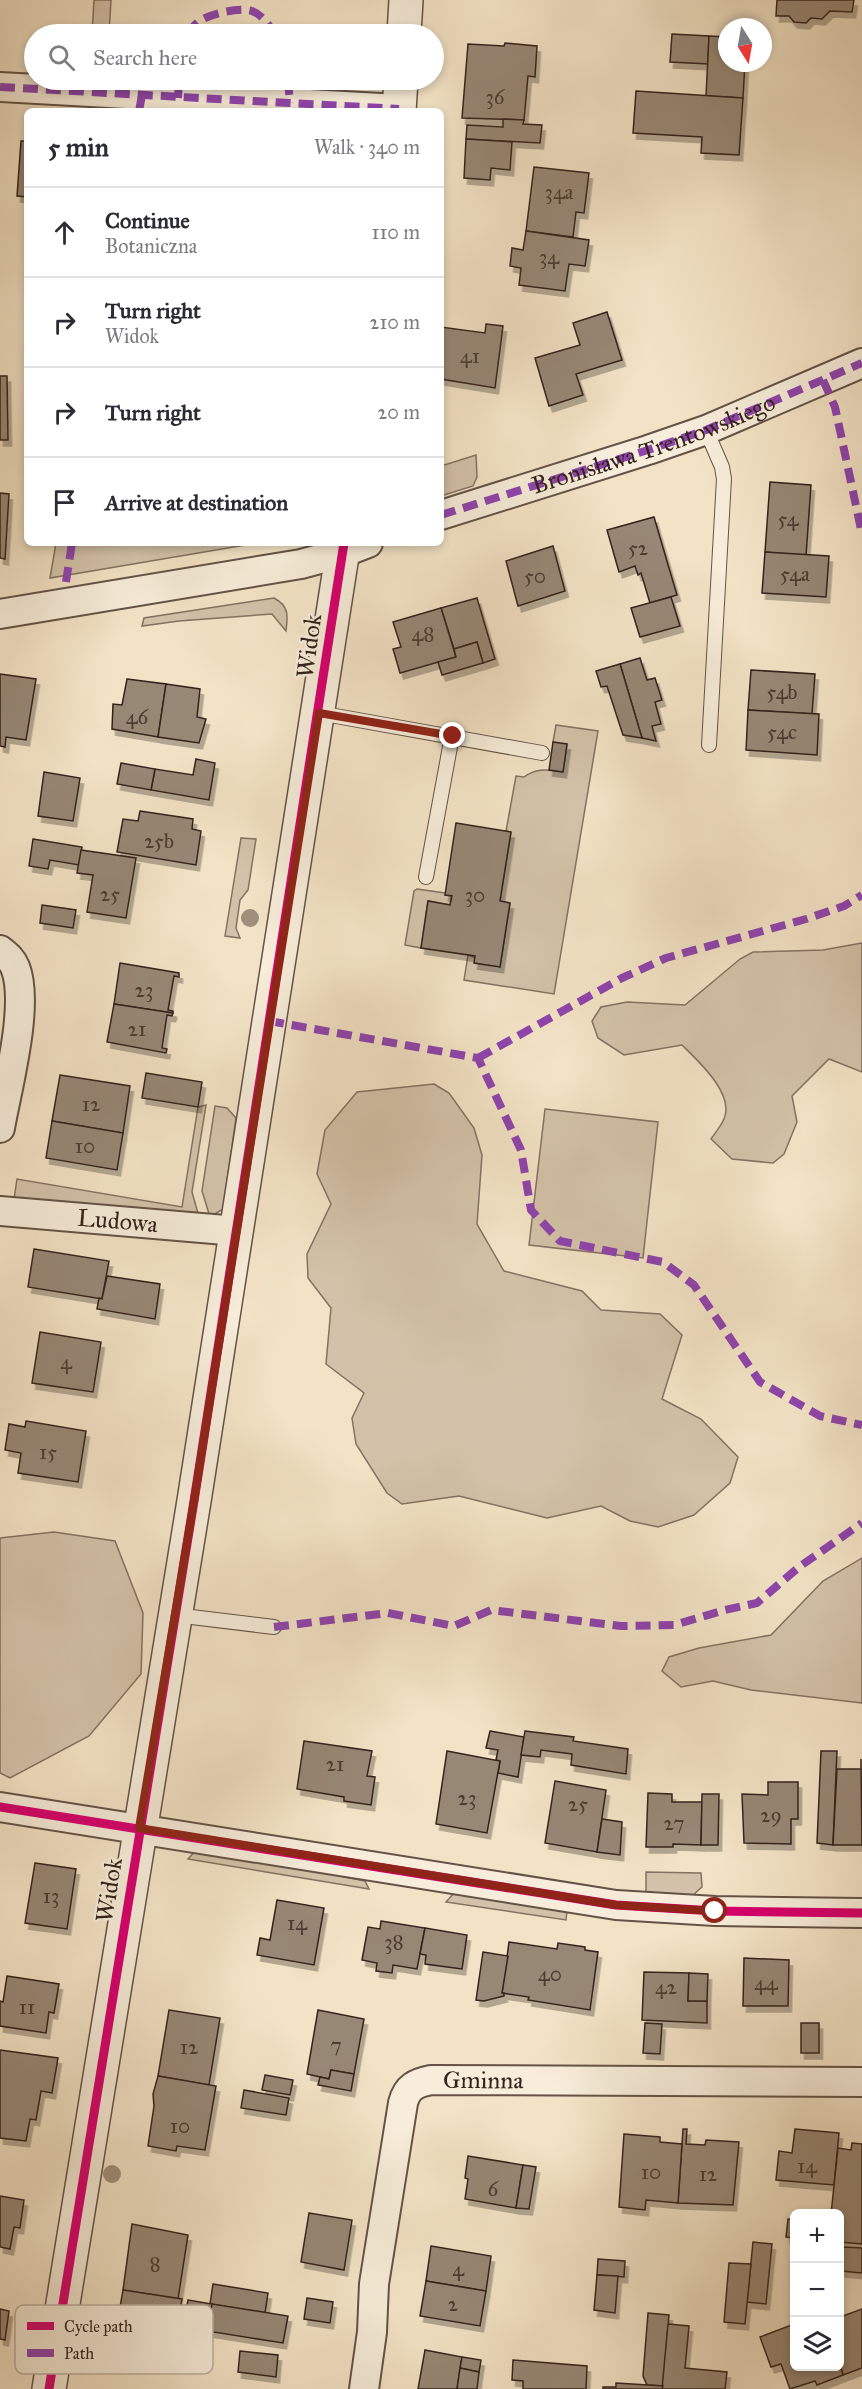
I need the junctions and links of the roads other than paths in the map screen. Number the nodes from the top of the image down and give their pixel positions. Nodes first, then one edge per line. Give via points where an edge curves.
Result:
1 (406, 0) edge
2 (405, 24) edge
3 (0, 87) edge
4 (24, 88) edge
5 (92, 90) edge
6 (400, 100) edge
7 (862, 363) edge
8 (706, 430) junction
9 (444, 514) edge
10 (351, 546) edge
11 (0, 614) edge
12 (319, 713) junction
13 (453, 736) junction
14 (709, 745) dead end
15 (542, 753) dead end
16 (426, 877) dead end
17 (0, 950) edge
18 (0, 1128) edge
19 (0, 1211) edge
20 (237, 1232) junction
21 (175, 1615) junction
22 (274, 1628) dead end
23 (0, 1807) edge
24 (139, 1828) junction
25 (862, 1913) edge
26 (862, 2082) edge
27 (62, 2305) edge
28 (51, 2374) edge
29 (49, 2389) edge
30 (364, 2389) edge

1 - 2 street
3 - 4 street
5 - 6 street
7 - 8 street, Bronisława Trentowskiego
8 - 9 street, Bronisława Trentowskiego
8 - 14 lane via 724,479
10 - 11 street via 302,564
10 - 12 street, Widok
12 - 13 lane
12 - 20 street, Widok
13 - 15 lane
13 - 16 lane
17 - 18 street via 15,966 20,1001
19 - 20 street, Ludowa
20 - 21 street, Widok
21 - 22 lane
21 - 24 street, Widok
23 - 24 street
24 - 25 street via 616,1905
24 - 27 street, Widok
26 - 30 street, Gminna via 418,2083 410,2088 403,2103 374,2284
28 - 29 street, Widok

